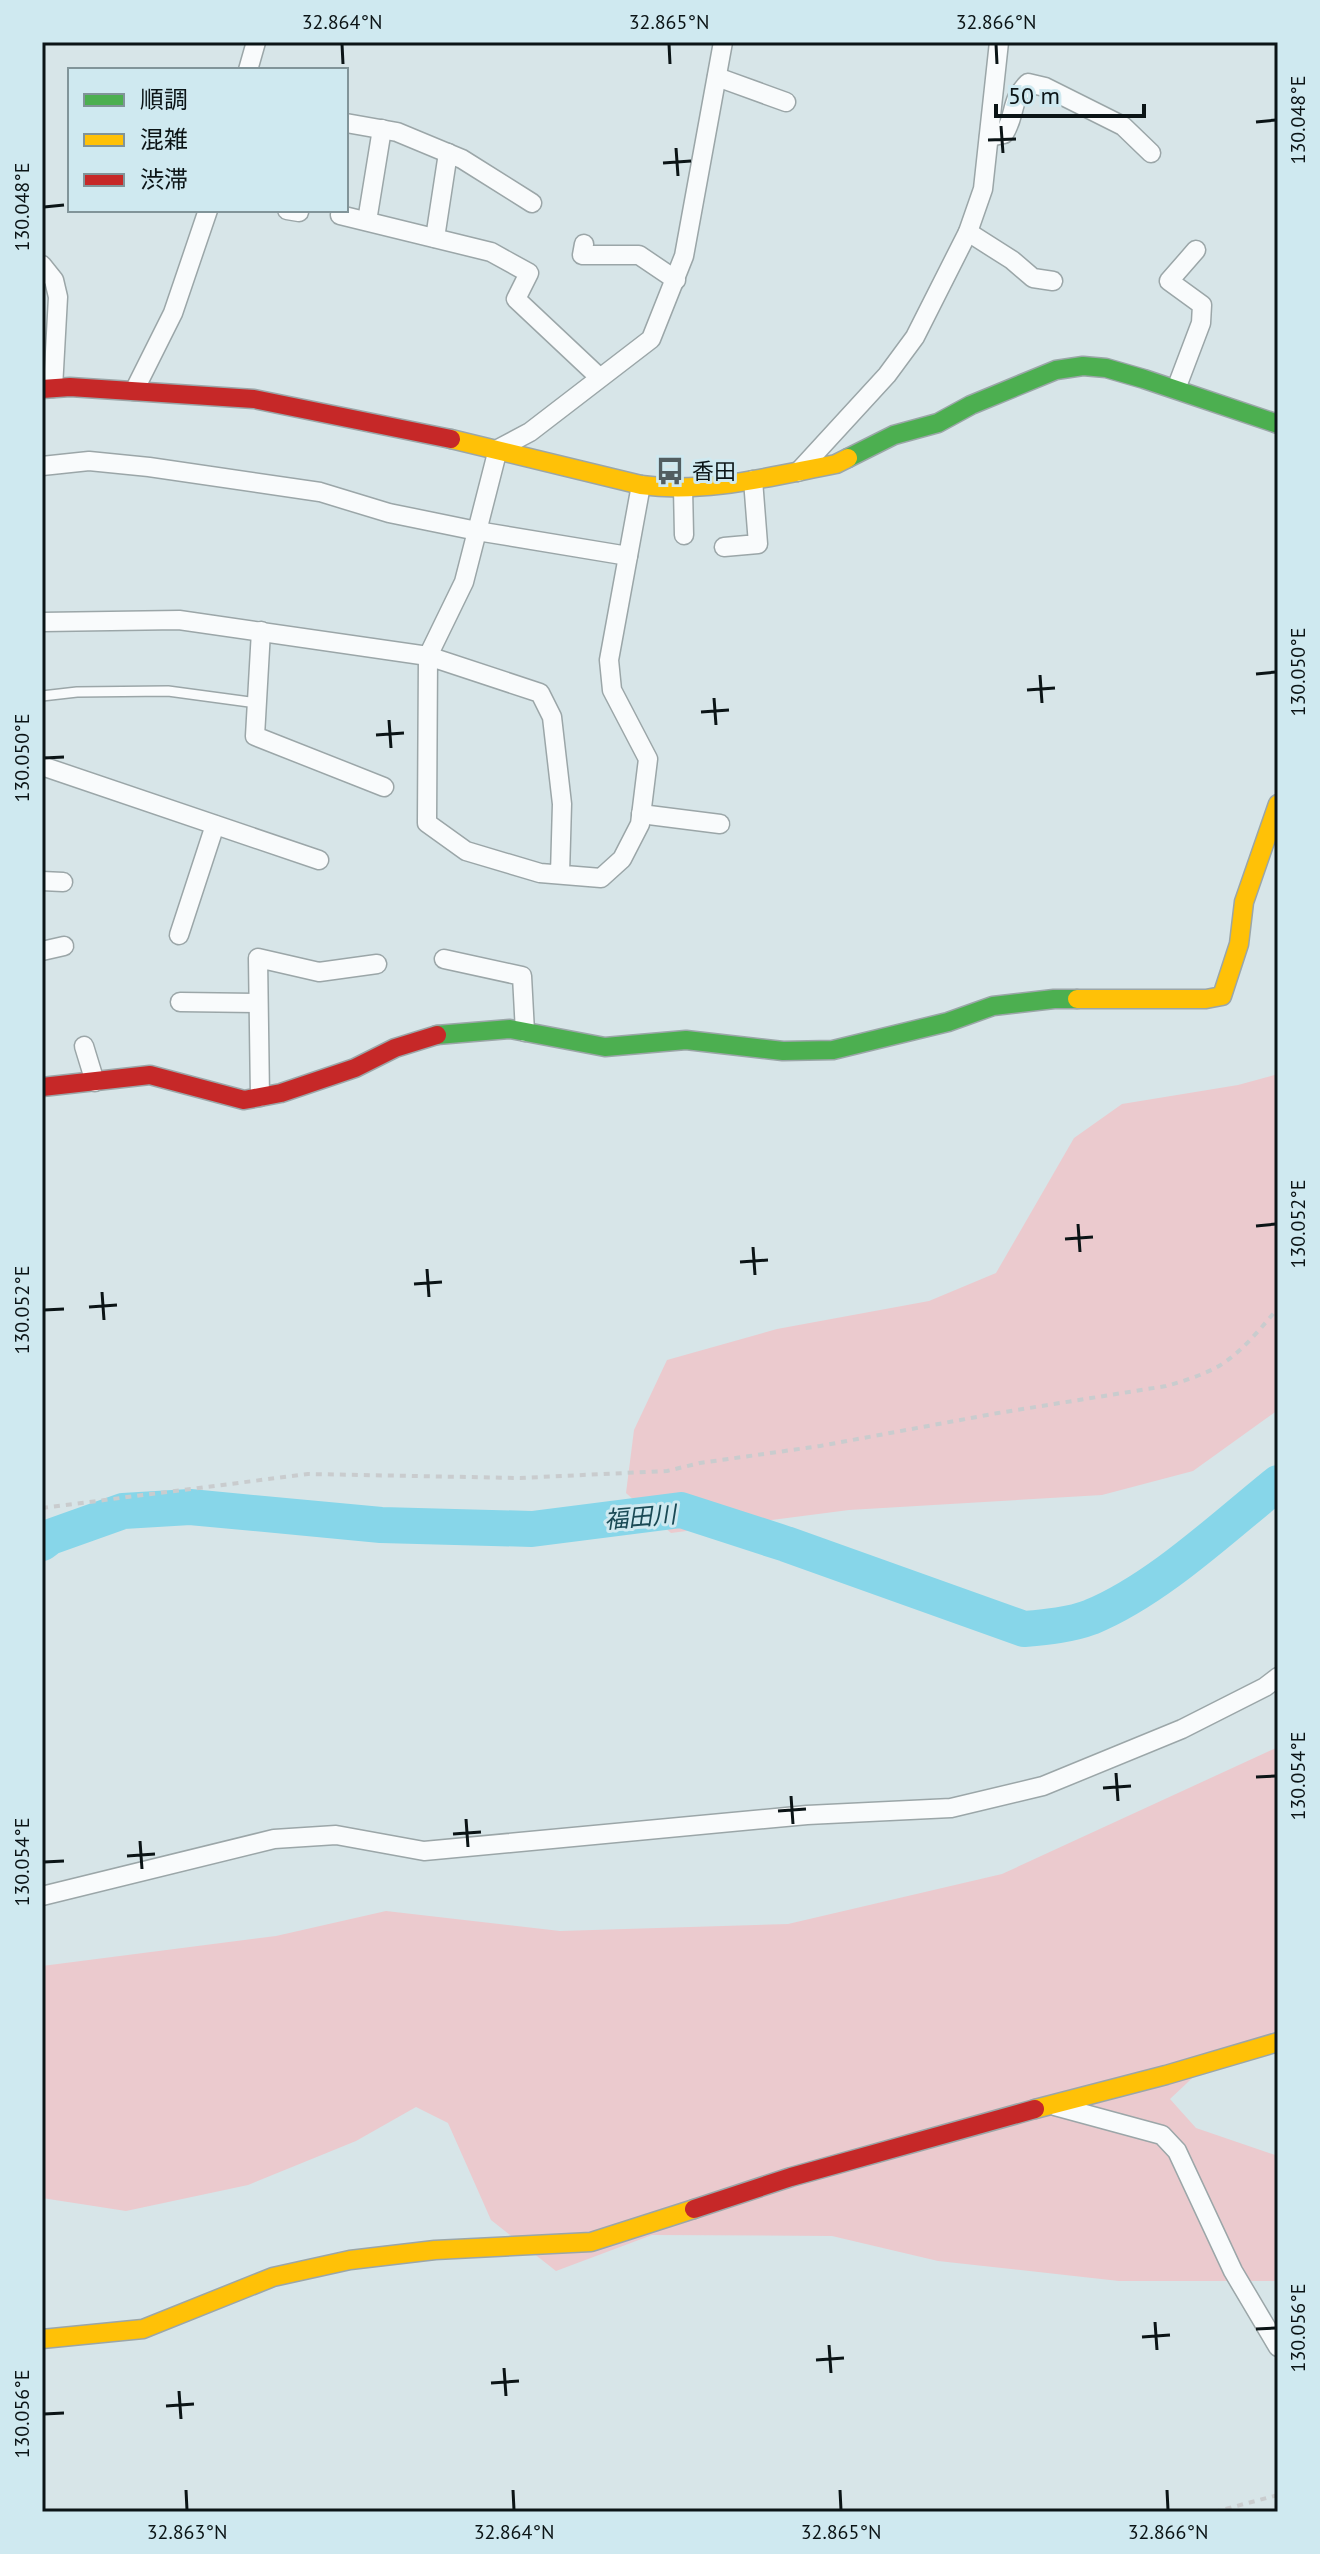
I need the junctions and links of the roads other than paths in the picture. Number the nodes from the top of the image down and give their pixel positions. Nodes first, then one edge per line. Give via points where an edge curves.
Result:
1 (256, 42) edge
2 (723, 42) edge
3 (999, 42) edge
4 (249, 68) edge
5 (717, 77) junction
6 (786, 102) dead end
7 (348, 123) edge
8 (382, 129) junction
9 (989, 137) junction
10 (448, 153) junction
11 (1151, 153) dead end
12 (532, 203) dead end
13 (207, 212) edge
14 (340, 215) dead end
15 (367, 221) junction
16 (968, 232) junction
17 (435, 238) junction
18 (584, 244) dead end
19 (1196, 250) dead end
20 (42, 265) edge
21 (676, 280) junction
22 (1053, 281) dead end
23 (599, 377) junction
24 (48, 388) edge
25 (1176, 389) junction
26 (134, 391) junction
27 (1278, 424) edge
28 (498, 449) junction
29 (42, 466) edge
30 (798, 472) junction
31 (753, 480) junction
32 (641, 485) junction
33 (683, 488) junction
34 (477, 531) junction
35 (684, 535) dead end
36 (724, 547) dead end
37 (628, 556) junction
38 (42, 622) edge
39 (261, 631) junction
40 (428, 656) junction
41 (42, 696) edge
42 (257, 703) junction
43 (42, 766) edge
44 (384, 787) dead end
45 (1278, 804) edge
46 (641, 814) junction
47 (720, 824) dead end
48 (215, 825) junction
49 (319, 860) dead end
50 (560, 874) junction
51 (42, 881) edge
52 (63, 882) dead end
53 (179, 935) dead end
54 (64, 946) dead end
55 (42, 951) edge
56 (444, 959) dead end
57 (377, 964) dead end
58 (180, 1002) dead end
59 (257, 1003) junction
60 (525, 1032) junction
61 (84, 1046) dead end
62 (95, 1082) junction
63 (42, 1087) edge
64 (260, 1097) junction
65 (1278, 1677) edge
66 (42, 1896) edge
67 (1278, 2042) edge
68 (1053, 2105) junction
69 (42, 2339) edge
70 (1278, 2347) edge

1 - 4 street
2 - 5 street
3 - 9 street
5 - 6 street
5 - 21 street
7 - 8 street
8 - 10 street
8 - 15 street
9 - 11 street via 1004,134 1016,95 1028,83 1123,126
9 - 16 street via 983,189
10 - 12 street
10 - 17 street
13 - 26 street via 173,313
14 - 15 street
15 - 17 street
16 - 22 street via 1033,278
16 - 30 street via 915,337
17 - 23 street via 491,252 529,273 516,299
18 - 21 street via 582,255 639,255
19 - 25 street via 1169,281 1202,305 1201,323
20 - 24 street via 54,280 58,297
21 - 23 street via 651,339
23 - 28 street via 530,432
24 - 26 street
25 - 27 street
25 - 30 street via 1106,368 1056,370 836,464
26 - 28 street via 254,399
28 - 32 street
28 - 34 street
29 - 34 street via 89,461 320,492
30 - 31 street
31 - 33 street
31 - 36 street via 758,544
32 - 33 street
32 - 37 street
33 - 35 street
34 - 37 street
34 - 40 street via 464,582
37 - 46 street via 609,660 612,690 648,759
38 - 39 street via 179,620
39 - 40 street
39 - 42 street
40 - 50 street via 540,693 552,717 562,804
40 - 50 street via 427,823 466,851
41 - 42 lane via 168,691
42 - 44 street via 255,736
43 - 48 street
45 - 60 street via 1244,902 1239,944 1222,996 1054,999 993,1006 833,1050 783,1051 686,1040 605,1047
46 - 47 street
46 - 50 street via 622,859 601,878
48 - 49 street
48 - 53 street
51 - 52 street
54 - 55 street
56 - 60 street via 522,976
57 - 59 street via 319,972 258,958
58 - 59 street
59 - 64 street
60 - 64 street via 439,1034
61 - 62 street
62 - 63 street
62 - 64 street via 150,1075 244,1100
65 - 66 street via 1182,1729 1043,1786 951,1808 807,1815 424,1851 336,1835 274,1839
67 - 68 street
68 - 69 street via 820,2169 591,2242 350,2260 273,2277 143,2329
68 - 70 street via 1162,2135 1177,2151 1233,2271

